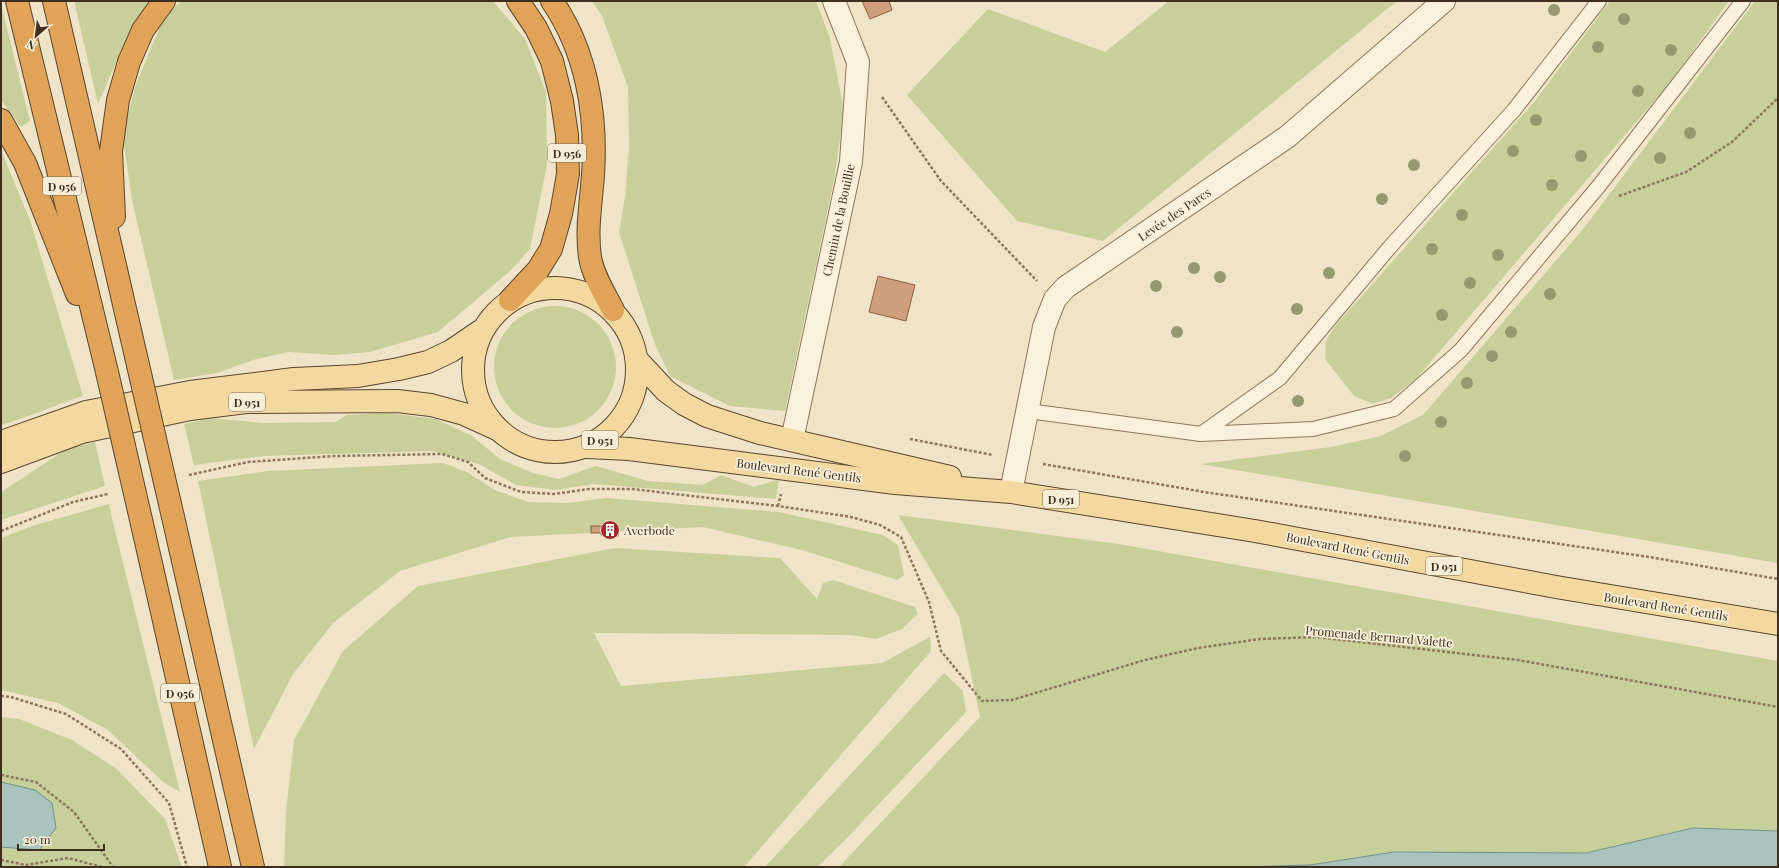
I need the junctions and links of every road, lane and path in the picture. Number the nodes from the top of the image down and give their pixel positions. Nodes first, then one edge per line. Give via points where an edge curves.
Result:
1 (17, 1) edge
2 (54, 1) edge
3 (164, 1) edge
4 (518, 1) edge
5 (552, 1) edge
6 (834, 1) edge
7 (1444, 1) edge
8 (1599, 1) edge
9 (1743, 1) edge
10 (858, 62) junction
11 (1778, 98) edge
12 (1, 120) edge
13 (1578, 211) junction
14 (117, 274) junction
15 (1055, 299) junction
16 (510, 300) junction
17 (613, 310) junction
18 (482, 330) junction
19 (638, 361) junction
20 (107, 372) junction
21 (1028, 411) junction
22 (498, 430) junction
23 (1201, 434) junction
24 (904, 438) dead end
25 (792, 440) junction
26 (1, 442) edge
27 (587, 447) junction
28 (1018, 460) junction
29 (1, 462) edge
30 (187, 476) dead end
31 (1011, 492) junction
32 (111, 494) dead end
33 (1, 531) edge
34 (1778, 579) edge
35 (1778, 624) edge
36 (1, 696) edge
37 (1778, 707) edge
38 (1, 775) edge
39 (1, 860) edge
40 (102, 867) edge
41 (113, 867) edge
42 (188, 867) edge
43 (220, 867) edge
44 (253, 867) edge

1 - 20 highway, D 956
2 - 14 highway, D 956
3 - 14 highway, D 956 via 143,30 129,62 113,129 111,151
4 - 16 highway, D 956 via 536,28 552,61 567,135 568,174 561,214 551,249 538,270
5 - 17 highway, D 956 via 564,18 587,82 592,108 593,139 588,239 590,259
6 - 10 street, Chemin de la Bouillie
7 - 15 street, Levée des Parcs via 1287,137 1066,287
8 - 23 lane via 1514,110 1389,248 1280,378
9 - 13 lane
10 - 15 path via 941,181
10 - 25 street, Chemin de la Bouillie via 851,162
11 - 13 path via 1732,142 1686,172
12 - 20 highway, D 956 via 25,163
13 - 23 lane via 1460,350 1394,409 1313,428
14 - 44 highway, D 956, bridge
15 - 21 street, Levée des Parcs via 1044,327
16 - 17 main road, D 951 via 536,289 564,287 590,295
16 - 18 main road, D 951 via 495,313
17 - 19 main road, D 951 via 630,333
18 - 22 main road, D 951 via 473,364 473,382 478,400
18 - 26 main road, D 951 via 434,359 399,369 358,376 294,380 190,392 86,412
19 - 25 main road, Boulevard René Gentils / D 951 via 666,391 707,416
19 - 27 main road, D 951 via 638,379 627,412 616,427
20 - 43 highway, D 956, bridge
21 - 23 lane
21 - 28 street, Levée des Parcs
22 - 27 main road, D 951 via 517,444 540,451 564,452
22 - 29 main road, D 951 via 464,414 431,405 397,401 246,402 190,409 82,432
24 - 28 path
25 - 31 main road, Boulevard René Gentils / D 951
27 - 31 main road, Boulevard René Gentils / D 951 via 676,455 895,483
28 - 31 street, Levée des Parcs
28 - 34 path via 1204,492 1649,557
30 - 37 path, Promenade Bernard Valette via 248,462 334,456 442,454 468,462 485,478 521,492 554,494 589,489 632,490 778,506 851,517 880,525 901,537 928,602 941,651 982,701 1012,700 1145,660 1198,648 1260,639 1316,637 1518,660
31 - 35 main road, Boulevard René Gentils / D 951 via 1255,531 1556,587
32 - 33 path via 73,502
36 - 42 path via 66,714 121,749 169,803
38 - 41 path via 36,782 74,812
39 - 40 path via 26,865 68,858

